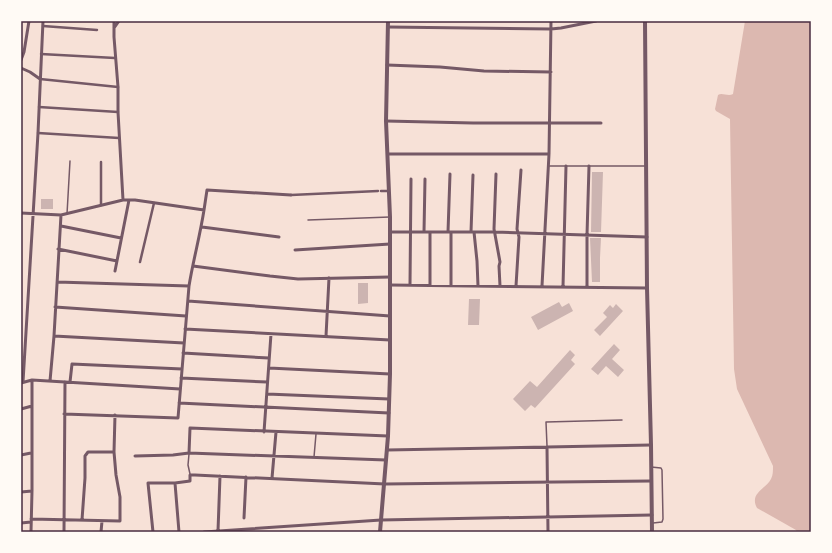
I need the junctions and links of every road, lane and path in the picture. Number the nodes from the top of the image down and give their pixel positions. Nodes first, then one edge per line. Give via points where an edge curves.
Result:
1 (29, 21) edge
2 (43, 21) edge
3 (114, 21) edge
4 (119, 21) edge
5 (388, 21) edge
6 (551, 21) edge
7 (596, 21) edge
8 (645, 21) edge
9 (43, 26) junction
10 (388, 27) junction
11 (114, 28) junction
12 (551, 29) junction
13 (97, 30) dead end
14 (41, 54) junction
15 (115, 58) junction
16 (21, 60) edge
17 (387, 65) junction
18 (21, 68) edge
19 (550, 72) junction
20 (40, 79) junction
21 (118, 86) junction
22 (39, 107) junction
23 (118, 112) junction
24 (386, 121) junction
25 (550, 123) junction
26 (602, 123) dead end
27 (38, 133) junction
28 (120, 138) junction
29 (388, 154) junction
30 (549, 154) junction
31 (70, 161) dead end
32 (101, 162) dead end
33 (549, 166) junction
34 (566, 166) junction
35 (589, 166) junction
36 (646, 166) junction
37 (521, 170) dead end
38 (450, 174) dead end
39 (496, 174) dead end
40 (473, 175) dead end
41 (411, 179) dead end
42 (424, 179) dead end
43 (389, 191) junction
44 (291, 195) joint
45 (123, 200) junction
46 (129, 200) junction
47 (154, 203) junction
48 (101, 205) junction
49 (204, 210) junction
50 (21, 213) edge
51 (34, 214) junction
52 (67, 214) junction
53 (61, 215) junction
54 (390, 217) junction
55 (308, 220) dead end
56 (61, 226) junction
57 (202, 227) junction
58 (390, 232) junction
59 (410, 232) junction
60 (424, 232) junction
61 (430, 232) junction
62 (450, 232) junction
63 (472, 232) junction
64 (495, 232) junction
65 (518, 233) junction
66 (545, 234) junction
67 (564, 235) junction
68 (587, 235) junction
69 (279, 237) dead end
70 (647, 237) junction
71 (121, 238) junction
72 (390, 244) junction
73 (58, 249) junction
74 (295, 250) dead end
75 (117, 261) junction
76 (140, 262) dead end
77 (193, 266) junction
78 (115, 271) dead end
79 (390, 277) junction
80 (329, 278) junction
81 (57, 282) junction
82 (390, 285) junction
83 (410, 285) junction
84 (430, 285) junction
85 (451, 285) junction
86 (189, 286) junction
87 (478, 286) junction
88 (500, 286) junction
89 (516, 286) junction
90 (542, 286) junction
91 (563, 287) junction
92 (588, 287) junction
93 (647, 288) junction
94 (188, 301) junction
95 (55, 307) junction
96 (327, 311) junction
97 (186, 316) junction
98 (390, 316) junction
99 (185, 329) junction
100 (271, 334) junction
101 (54, 336) junction
102 (326, 336) junction
103 (390, 340) junction
104 (184, 343) junction
105 (183, 353) junction
106 (269, 358) junction
107 (268, 368) junction
108 (182, 369) junction
109 (390, 374) junction
110 (181, 378) junction
111 (32, 380) junction
112 (50, 381) junction
113 (22, 382) edge
114 (65, 382) junction
115 (70, 382) junction
116 (267, 382) junction
117 (180, 389) junction
118 (267, 394) junction
119 (389, 399) junction
120 (179, 403) junction
121 (32, 406) junction
122 (266, 408) junction
123 (21, 409) edge
124 (64, 414) junction
125 (389, 414) junction
126 (115, 415) junction
127 (622, 420) dead end
128 (264, 432) junction
129 (276, 432) junction
130 (316, 434) junction
131 (388, 436) junction
132 (651, 445) junction
133 (547, 447) junction
134 (387, 450) junction
135 (114, 452) junction
136 (31, 453) junction
137 (189, 453) junction
138 (21, 455) edge
139 (135, 456) dead end
140 (274, 456) junction
141 (314, 457) junction
142 (386, 460) junction
143 (651, 467) junction
144 (190, 476) junction
145 (220, 476) junction
146 (246, 477) junction
147 (272, 478) junction
148 (651, 481) junction
149 (548, 482) junction
150 (175, 483) junction
151 (385, 484) junction
152 (32, 491) junction
153 (21, 492) edge
154 (652, 514) junction
155 (548, 517) junction
156 (244, 518) dead end
157 (31, 520) junction
158 (64, 520) junction
159 (82, 520) junction
160 (381, 520) junction
161 (102, 521) junction
162 (652, 522) junction
163 (21, 523) edge
164 (218, 531) edge
165 (31, 532) edge
166 (64, 532) edge
167 (102, 532) edge
168 (153, 532) edge
169 (179, 532) edge
170 (204, 532) edge
171 (380, 532) edge
172 (548, 532) edge
173 (652, 532) edge

1 - 16 street
2 - 9 street
3 - 11 street
4 - 11 street
5 - 10 street
6 - 12 street
7 - 12 street
8 - 36 street
9 - 13 street
9 - 14 street
10 - 12 street
10 - 17 street
11 - 15 street
12 - 19 street
14 - 15 street
14 - 20 street
15 - 21 street
17 - 19 street
17 - 24 street
18 - 20 street
19 - 25 street
20 - 21 street
20 - 22 street
21 - 23 street
22 - 23 street
22 - 27 street
23 - 28 street
24 - 25 street
24 - 29 street
25 - 26 street
25 - 30 street
27 - 28 street
27 - 51 street
28 - 45 street
29 - 30 street
29 - 43 street
30 - 33 street
31 - 52 lane
32 - 48 street
33 - 34 lane
33 - 66 street
34 - 35 lane
34 - 67 street
35 - 36 lane
35 - 68 street
36 - 70 street
37 - 65 street
38 - 62 street
39 - 64 street
40 - 63 street
41 - 59 street
42 - 60 street
43 - 44 street
43 - 54 street
44 - 49 street via 207,190
45 - 46 street
45 - 48 street
46 - 47 street
46 - 71 street
47 - 49 street
47 - 76 street
48 - 52 street
49 - 57 street
50 - 51 street
51 - 53 street
51 - 113 street
52 - 53 street
53 - 56 street
54 - 55 lane
54 - 58 street
56 - 71 street
56 - 73 street
57 - 69 street
57 - 77 street
58 - 59 street
58 - 72 street
59 - 60 street
59 - 83 street
60 - 61 street
61 - 62 street
61 - 84 street
62 - 63 street
62 - 85 street
63 - 64 street
63 - 87 street
64 - 65 street
64 - 88 street via 500,262
65 - 66 street
65 - 89 street
66 - 67 street
66 - 90 street
67 - 68 street
67 - 91 street
68 - 70 street
68 - 92 street
70 - 93 street
71 - 75 street
72 - 74 street
72 - 79 street
73 - 75 street
73 - 81 street
75 - 78 street
77 - 80 street via 298,279
77 - 86 street
79 - 80 street
79 - 82 street
80 - 96 street
81 - 86 street
81 - 95 street
82 - 83 street
82 - 98 street
83 - 84 street
84 - 85 street
85 - 87 street
86 - 94 street
87 - 88 street
88 - 89 street
89 - 90 street
90 - 91 street
91 - 92 street
92 - 93 street
93 - 132 street
94 - 96 street
94 - 97 street
95 - 97 street
95 - 101 street
96 - 98 street
96 - 102 street
97 - 99 street
98 - 103 street
99 - 100 street
99 - 104 street
100 - 102 street
100 - 106 street
101 - 104 street
101 - 112 street
102 - 103 street
103 - 109 street
104 - 105 street
105 - 106 street
105 - 108 street
106 - 107 street
107 - 109 street
107 - 116 street
108 - 110 street
108 - 115 street via 72,364
109 - 119 street
110 - 116 street
110 - 117 street
111 - 112 street
111 - 113 street
111 - 121 street
112 - 114 street
114 - 115 street
114 - 124 street
115 - 117 street
116 - 118 street
117 - 120 street
118 - 119 street
118 - 122 street
119 - 125 street
120 - 122 street
120 - 126 street via 178,418
121 - 123 street
121 - 136 street
122 - 125 street
122 - 128 street
124 - 126 street
124 - 158 street
125 - 131 street
126 - 135 street
127 - 133 lane via 546,422
128 - 129 street
128 - 137 street via 190,428
129 - 130 street
129 - 140 street
130 - 131 street
130 - 141 lane
131 - 134 street
132 - 133 street
132 - 143 street
133 - 134 street
133 - 149 street
134 - 142 street
135 - 159 street via 86,454
135 - 161 street via 120,497 120,521
136 - 138 street
136 - 152 street
137 - 139 street
137 - 140 street
137 - 144 lane
140 - 141 street
140 - 147 street
141 - 142 street
142 - 151 street
143 - 148 street
143 - 162 lane via 659,467 662,470 663,519 662,522
144 - 145 street
144 - 150 street via 190,481
145 - 146 street
145 - 164 street
146 - 147 street
146 - 156 street
147 - 151 street
148 - 149 street
148 - 154 street
149 - 151 street
149 - 155 street
150 - 168 street via 148,483
150 - 169 street
151 - 160 street
152 - 153 street
152 - 157 street
154 - 155 street
154 - 162 street
155 - 160 street
155 - 172 street
157 - 158 street
157 - 163 street
157 - 165 street
158 - 159 street
158 - 166 street
159 - 161 street
160 - 164 street
160 - 171 street
161 - 167 street
162 - 173 street
164 - 170 street

